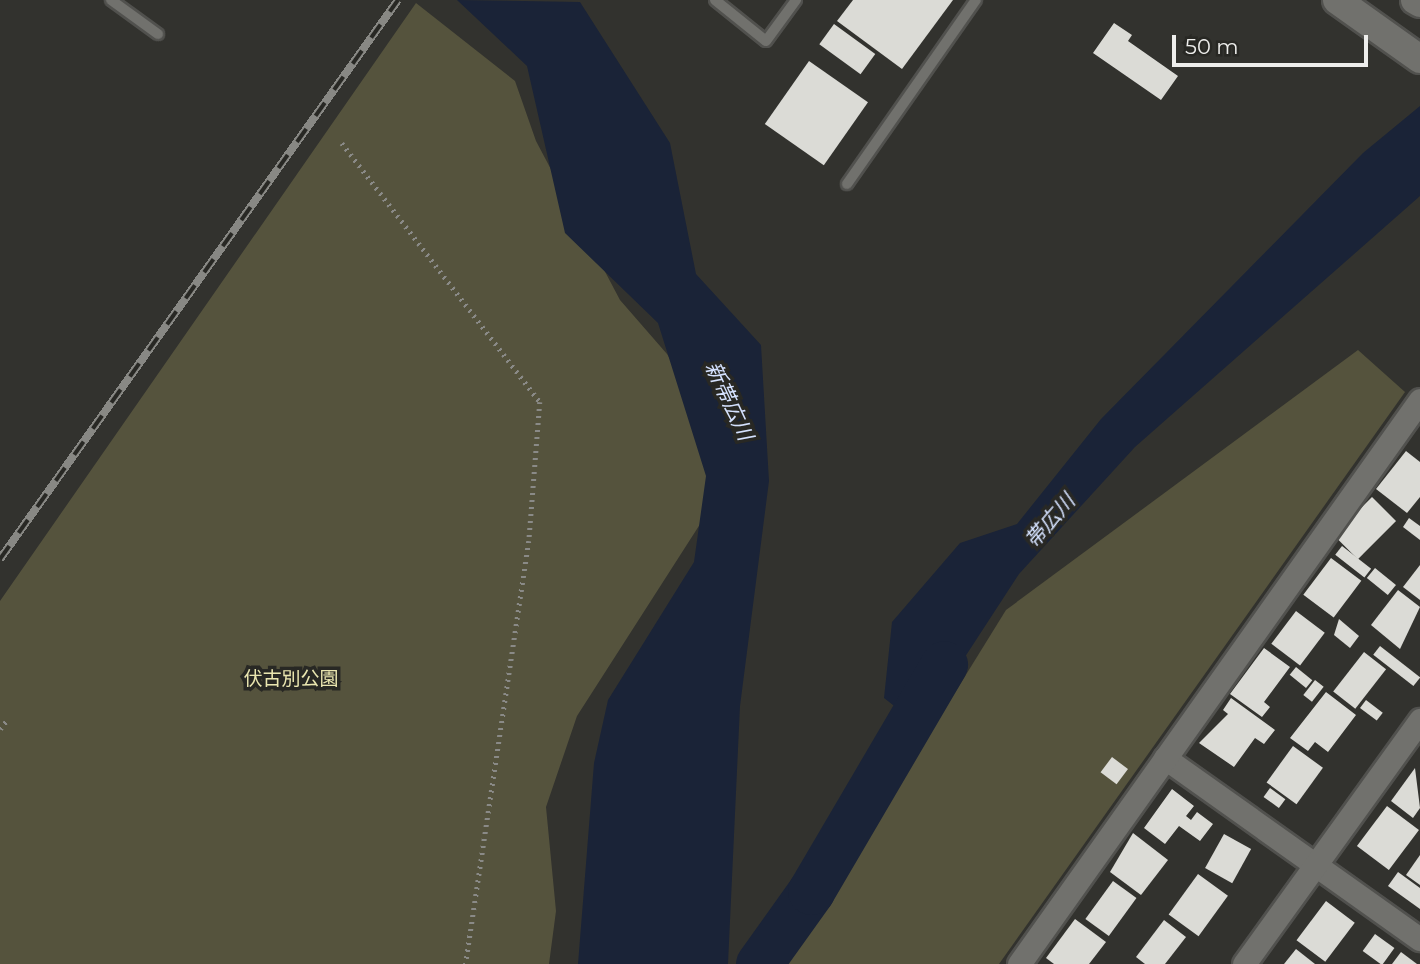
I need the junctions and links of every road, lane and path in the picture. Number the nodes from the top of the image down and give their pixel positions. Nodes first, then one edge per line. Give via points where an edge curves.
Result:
1 (111, 0) edge
2 (715, 0) edge
3 (796, 0) edge
4 (976, 0) edge
5 (1337, 0) edge
6 (1415, 0) edge
7 (1420, 4) edge
8 (158, 34) dead end
9 (1413, 54) edge
10 (342, 144) dead end
11 (847, 184) dead end
12 (1420, 400) edge
13 (7, 720) dead end
14 (0, 729) edge
15 (1417, 730) edge
16 (1165, 758) junction
17 (1315, 864) junction
18 (1420, 939) edge
19 (466, 964) edge
20 (1019, 964) edge
21 (1244, 964) edge

1 - 8 lane
2 - 3 lane via 766,41
4 - 11 lane
5 - 9 street
6 - 7 street
10 - 19 path via 540,402 529,541
12 - 16 street
13 - 14 path
15 - 17 street
16 - 17 street
16 - 20 street
17 - 18 street
17 - 21 street

